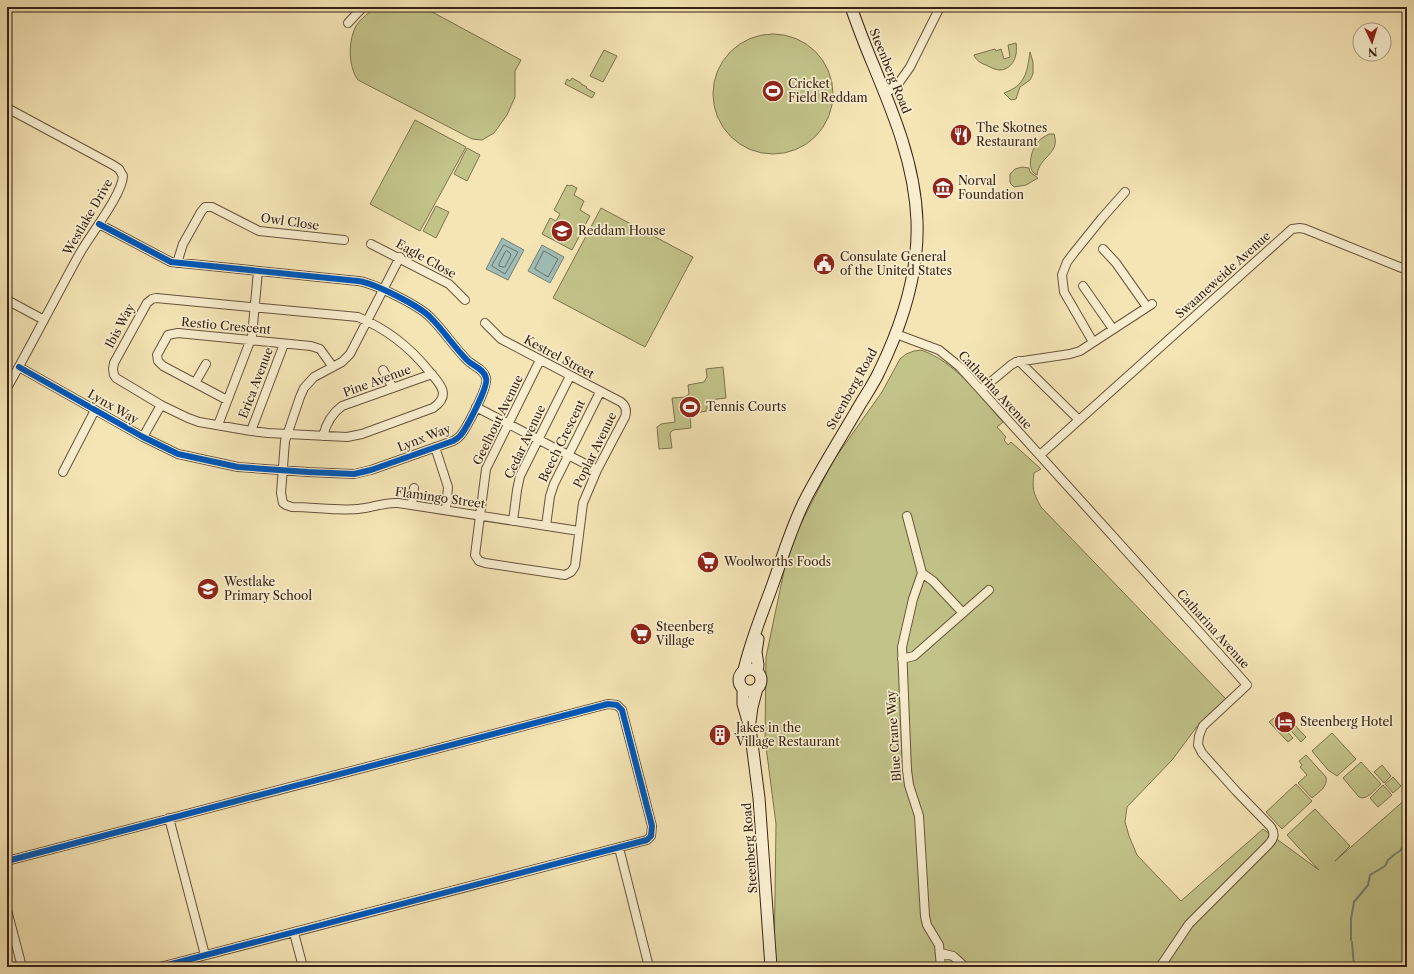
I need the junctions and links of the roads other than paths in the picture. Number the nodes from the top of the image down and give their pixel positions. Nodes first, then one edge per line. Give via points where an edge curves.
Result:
1 (362, 7) edge
2 (664, 7) edge
3 (687, 7) edge
4 (851, 7) edge
5 (940, 7) edge
6 (348, 23) dead end
7 (886, 93) junction
8 (7, 108) edge
9 (1125, 192) dead end
10 (99, 224) junction
11 (344, 240) dead end
12 (371, 244) dead end
13 (1104, 249) dead end
14 (400, 258) junction
15 (177, 263) junction
16 (1407, 270) edge
17 (258, 271) junction
18 (1083, 286) dead end
19 (384, 290) junction
20 (7, 300) edge
21 (465, 300) dead end
22 (254, 307) junction
23 (44, 320) junction
24 (368, 321) junction
25 (484, 323) dead end
26 (1113, 329) junction
27 (896, 334) junction
28 (250, 341) junction
29 (1093, 342) junction
30 (284, 344) junction
31 (540, 360) junction
32 (1019, 361) junction
33 (206, 364) dead end
34 (19, 367) junction
35 (332, 367) junction
36 (383, 370) dead end
37 (432, 374) junction
38 (570, 376) junction
39 (195, 383) junction
40 (8, 384) edge
41 (393, 388) junction
42 (981, 390) junction
43 (600, 392) junction
44 (227, 400) junction
45 (161, 405) junction
46 (476, 407) junction
47 (626, 407) joint
48 (95, 410) junction
49 (1079, 420) junction
50 (509, 424) junction
51 (218, 425) junction
52 (251, 431) junction
53 (287, 434) junction
54 (323, 436) junction
55 (143, 437) junction
56 (538, 440) junction
57 (435, 447) junction
58 (1040, 455) junction
59 (568, 456) junction
60 (283, 470) junction
61 (598, 470) junction
62 (63, 472) dead end
63 (414, 488) dead end
64 (412, 505) junction
65 (446, 510) junction
66 (479, 516) junction
67 (908, 516) dead end
68 (513, 521) junction
69 (546, 526) junction
70 (579, 531) junction
71 (571, 572) joint
72 (922, 573) junction
73 (989, 590) dead end
74 (770, 592) junction
75 (963, 613) junction
76 (902, 659) junction
77 (744, 670) junction
78 (757, 671) junction
79 (757, 688) junction
80 (743, 689) junction
81 (750, 728) junction
82 (169, 818) junction
83 (619, 848) junction
84 (7, 861) edge
85 (7, 910) edge
86 (294, 933) junction
87 (941, 953) junction
88 (205, 955) junction
89 (22, 967) edge
90 (160, 967) edge
91 (303, 967) edge
92 (649, 967) edge
93 (771, 967) edge
94 (941, 967) edge
95 (965, 967) edge
96 (1160, 967) edge

1 - 6 street
2 - 3 street
4 - 7 main road, Steenberg Road
5 - 7 street via 910,67 898,84
7 - 27 main road, Steenberg Road via 908,160 917,221 911,286
8 - 10 street, Westlake Drive via 119,169 122,183
9 - 29 street via 1073,254 1062,275 1064,292
10 - 15 street, Lynx Way via 165,260
10 - 23 street, Westlake Drive via 82,249
11 - 15 street, Owl Close via 259,232 207,206 183,244
12 - 14 street, Eagle Close
13 - 26 street via 1149,305
14 - 19 street
14 - 21 street, Eagle Close via 449,284
15 - 17 street, Lynx Way
16 - 49 street, Swaaneweide Avenue via 1305,229 1292,230
17 - 19 street, Lynx Way via 358,281
17 - 22 street
18 - 26 street
19 - 24 street
19 - 46 street, Lynx Way via 428,314 466,359 484,373 487,382
20 - 23 street
22 - 24 street, Ibis Way via 354,316
22 - 28 street
22 - 45 street, Ibis Way via 161,298 152,299 147,303 113,369 116,378
23 - 34 street, Westlake Drive
24 - 35 street via 350,354
24 - 37 street, Ibis Way via 408,347
25 - 31 street, Kestrel Street via 501,339
26 - 29 street
27 - 42 street, Catharina Avenue via 947,355
27 - 74 main road, Steenberg Road via 879,373 806,496 785,546
28 - 30 street, Restio Crescent
28 - 39 street, Restio Crescent via 178,333 168,335 157,355 158,361
28 - 44 street
29 - 32 street via 1074,353
30 - 35 street, Restio Crescent via 317,347
30 - 52 street, Erica Avenue
31 - 38 street, Kestrel Street
31 - 50 street, Geelhout Avenue
32 - 42 street
32 - 49 street
33 - 39 street
34 - 40 street, Westlake Drive
34 - 48 street, Lynx Way
35 - 53 street via 314,377 304,388
36 - 41 street
37 - 41 street, Pine Avenue
37 - 54 street, Ibis Way via 443,390 441,401 433,408 355,436
38 - 43 street, Kestrel Street
38 - 56 street, Cedar Avenue
39 - 44 street, Restio Crescent
41 - 54 street, Pine Avenue via 337,410 330,417
42 - 58 street, Catharina Avenue
43 - 47 street, Kestrel Street
43 - 59 street, Beech Crescent
44 - 51 street
45 - 51 street, Ibis Way via 194,421
45 - 55 street
46 - 50 street
46 - 57 street, Lynx Way via 460,435 453,441
47 - 61 street, Poplar Avenue via 625,417
48 - 55 street, Lynx Way
48 - 62 street
49 - 58 street, Swaaneweide Avenue
50 - 56 street
50 - 66 street, Geelhout Avenue via 486,469
51 - 52 street, Ibis Way
52 - 53 street, Ibis Way
53 - 54 street, Ibis Way
53 - 60 street
55 - 60 street, Lynx Way via 185,456 238,467
56 - 59 street
56 - 68 street, Cedar Avenue via 518,481
57 - 60 street, Lynx Way via 358,473
57 - 65 street via 448,487
58 - 96 street, Catharina Avenue via 1247,685 1203,726 1198,745 1202,753 1271,827 1273,837 1189,924
59 - 61 street
59 - 69 street, Beech Crescent via 551,490
60 - 64 street, Flamingo Street via 281,500 289,506 353,510 385,503
61 - 70 street, Poplar Avenue via 583,503
63 - 64 street
64 - 65 street, Flamingo Street
65 - 66 street, Flamingo Street
66 - 68 street, Flamingo Street
66 - 71 street, Geelhout Avenue via 475,555 479,561 565,575
67 - 72 street
68 - 69 street, Flamingo Street
69 - 70 street, Flamingo Street
70 - 71 street, Poplar Avenue
72 - 75 street
72 - 76 street, Blue Crane Way via 904,635
73 - 75 street
74 - 77 main road, Steenberg Road
74 - 78 main road, Steenberg Road via 756,646
75 - 76 street via 914,656
76 - 87 street, Blue Crane Way via 907,770 919,816 925,916 927,925 938,941
77 - 78 main road via 750,668
77 - 80 main road via 738,679
78 - 79 main road via 761,680
79 - 80 main road via 751,691
79 - 81 main road, Steenberg Road
80 - 81 main road, Steenberg Road
81 - 93 main road, Steenberg Road via 759,798
82 - 83 street via 613,704 624,714 653,831 647,840
82 - 84 street
82 - 88 street
83 - 86 street
83 - 92 street
85 - 89 street
86 - 88 street
86 - 91 street
87 - 94 street, Blue Crane Way
87 - 95 street via 953,956
88 - 90 street

